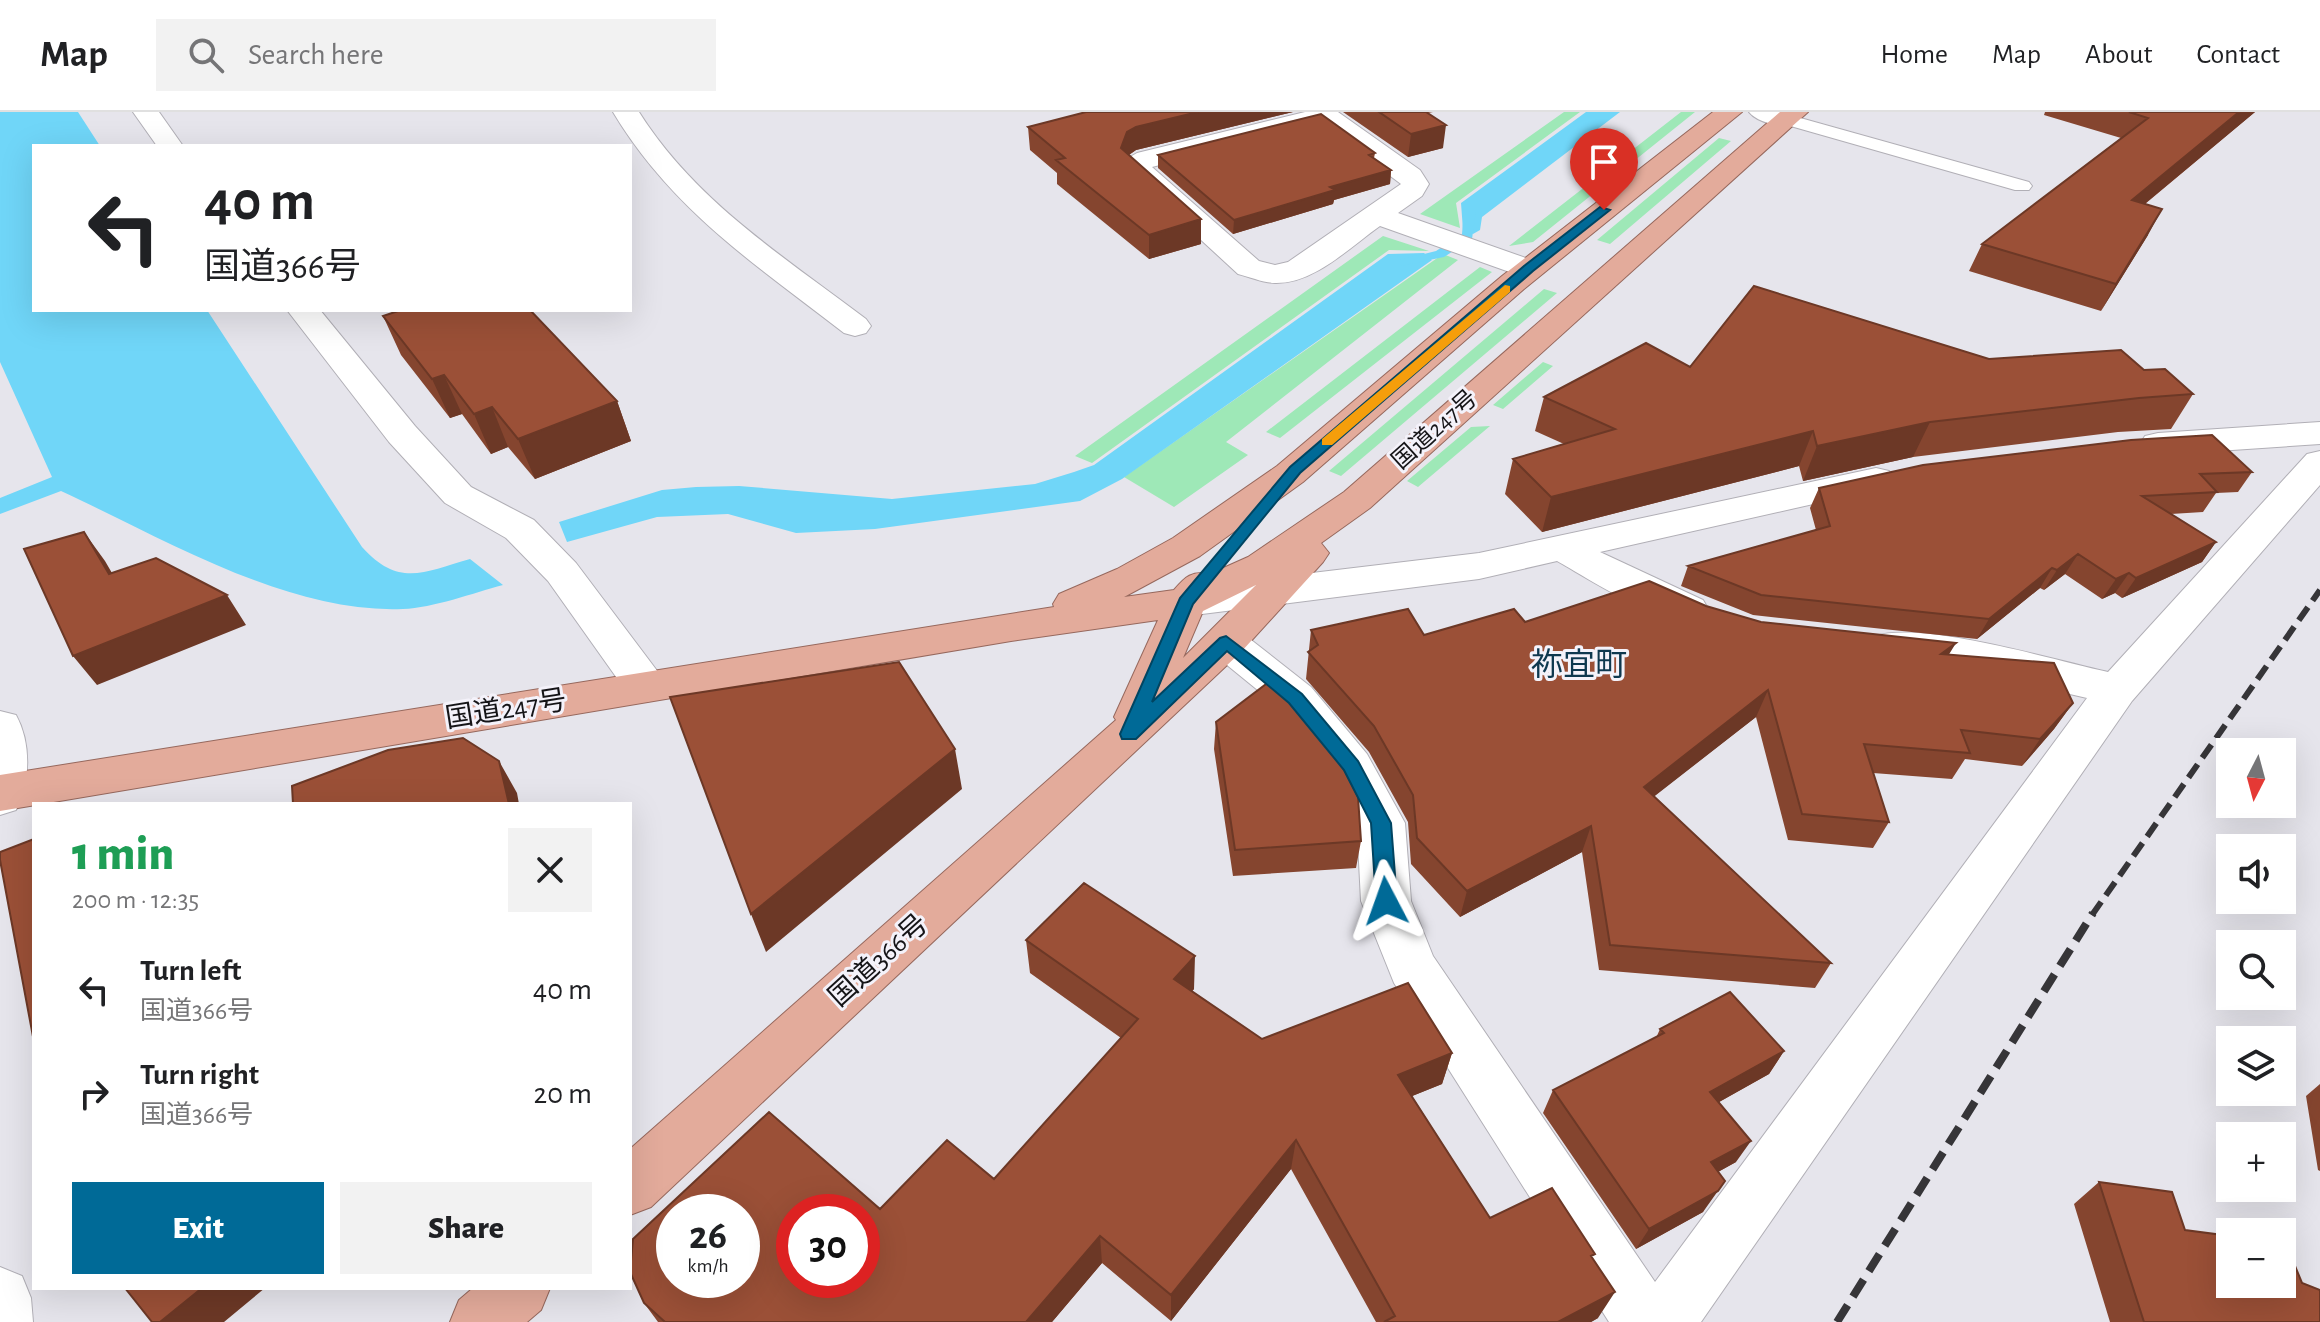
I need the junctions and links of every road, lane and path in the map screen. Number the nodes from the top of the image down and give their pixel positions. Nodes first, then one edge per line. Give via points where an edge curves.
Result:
1 (626, 112) edge
2 (1729, 112) edge
3 (179, 113) edge
4 (1323, 113) edge
5 (1781, 114) edge
6 (158, 130) edge
7 (2022, 186) dead end
8 (1377, 215) junction
9 (1529, 269) junction
10 (305, 312) edge
11 (855, 326) dead end
12 (2320, 433) edge
13 (2118, 446) edge
14 (2320, 462) edge
15 (1295, 470) junction
16 (1913, 471) edge
17 (1357, 500) junction
18 (1563, 548) junction
19 (1272, 594) junction
20 (1186, 602) junction
21 (1725, 624) edge
22 (1011, 627) junction
23 (1226, 642) junction
24 (1846, 642) edge
25 (646, 687) junction
26 (2117, 690) junction
27 (0, 727) edge
28 (1129, 734) junction
29 (0, 794) edge
30 (632, 1185) edge
31 (517, 1290) edge
32 (0, 1298) edge
33 (2, 1322) edge
34 (481, 1322) edge
35 (1645, 1322) edge
36 (1664, 1322) edge

1 - 11 street via 666,172 716,218
2 - 9 highway, 国道247号
3 - 6 street
4 - 8 street via 1415,184
4 - 8 street via 1147,159 1138,169 1249,268 1275,274 1297,270
5 - 7 lane
5 - 17 highway, 国道247号
8 - 9 street
9 - 15 highway, 国道247号
10 - 25 street via 458,495 520,529 562,572
12 - 13 street
14 - 26 street
15 - 20 highway, 国道366号
15 - 22 highway, 国道247号 via 1164,562 1078,603
16 - 18 street
17 - 19 highway, 国道366号
17 - 20 highway, 国道247号 via 1262,566
18 - 19 street via 1479,566
18 - 21 street via 1625,582
19 - 20 street
19 - 23 highway, 国道366号
20 - 22 highway, 国道247号
20 - 28 highway, 国道366号
22 - 25 highway, 国道247号
23 - 28 highway, 国道366号
23 - 35 street via 1296,698 1351,766 1381,823 1386,901 1412,967
24 - 26 street via 1957,653
25 - 29 highway, 国道247号
26 - 36 street
27 - 29 street via 5,742
28 - 30 highway, 国道366号
31 - 34 highway
32 - 33 street

